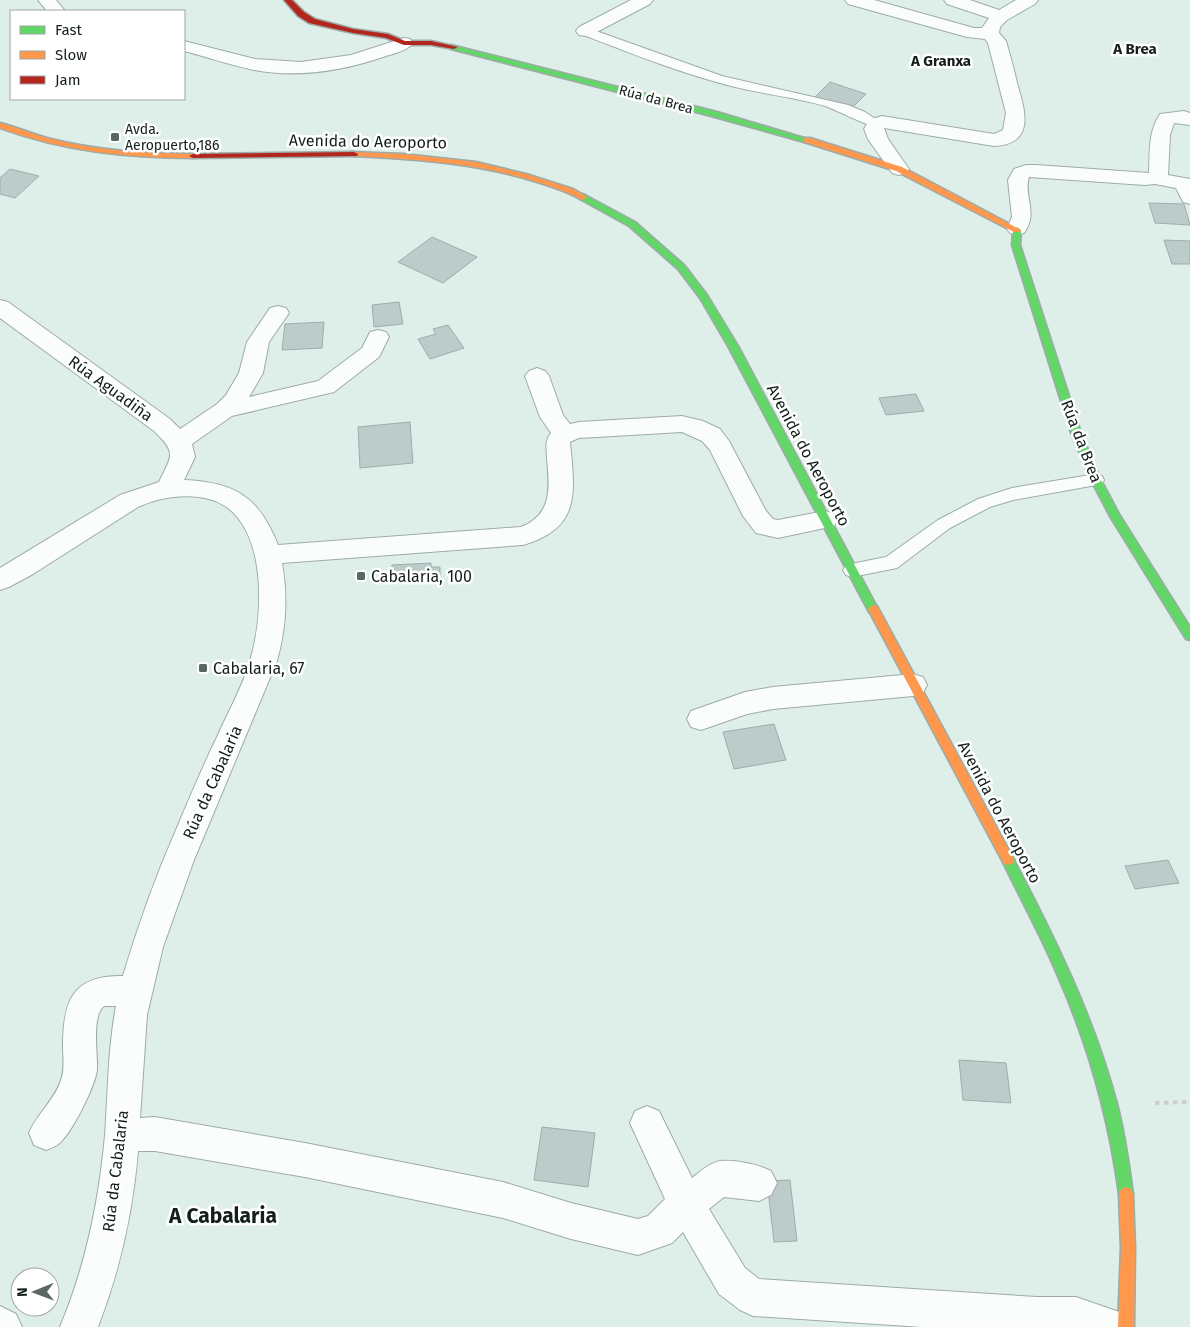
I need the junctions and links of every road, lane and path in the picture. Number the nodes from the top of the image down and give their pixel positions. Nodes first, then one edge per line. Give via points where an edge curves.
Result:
1 (47, 0) edge
2 (288, 0) edge
3 (644, 0) edge
4 (854, 0) edge
5 (954, 0) edge
6 (1029, 0) edge
7 (55, 10) edge
8 (1001, 16) junction
9 (585, 31) joint
10 (990, 34) junction
11 (404, 43) junction
12 (185, 46) edge
13 (1190, 119) edge
14 (876, 124) junction
15 (0, 125) edge
16 (899, 169) junction
17 (1154, 178) junction
18 (1190, 198) edge
19 (1017, 229) junction
20 (0, 307) edge
21 (278, 313) dead end
22 (378, 337) dead end
23 (537, 376) dead end
24 (225, 410) junction
25 (564, 434) junction
26 (179, 441) junction
27 (1096, 480) junction
28 (168, 488) junction
29 (825, 520) junction
30 (268, 554) junction
31 (852, 570) junction
32 (0, 580) edge
33 (1190, 636) edge
34 (914, 685) junction
35 (701, 719) dead end
36 (135, 991) junction
37 (1190, 1102) edge
38 (1155, 1103) dead end
39 (647, 1123) dead end
40 (46, 1133) dead end
41 (122, 1135) junction
42 (759, 1184) dead end
43 (686, 1204) junction
44 (0, 1325) edge
45 (3, 1327) edge
46 (79, 1327) edge
47 (1112, 1327) edge
48 (1126, 1327) edge

1 - 7 street
2 - 11 main road, Rúa da Brea via 312,21 388,36
3 - 9 street
4 - 10 street via 973,33
5 - 8 street
6 - 8 street
8 - 10 street via 991,25
9 - 14 lane via 737,85 772,90 850,111
10 - 14 street via 997,41 1016,113 1016,123 1009,138 994,140 894,123
11 - 12 street via 352,60 295,67 265,66
11 - 16 main road, Rúa da Brea via 431,43 467,49 714,114
13 - 17 street via 1166,118 1160,135 1159,173
14 - 16 street via 874,129 878,139
15 - 29 main road, Avenida do Aeroporto via 15,133 67,147 126,154 448,158 513,171 561,186 626,219 680,266 699,288
16 - 19 main road, Rúa da Brea
17 - 18 street via 1184,184
17 - 19 street, Rúa da Brea via 1026,171 1018,180 1022,217
19 - 27 main road, Rúa da Brea via 1019,255 1076,433
20 - 26 street, Rúa Aguadiña via 162,425
21 - 24 street via 256,347 251,373
22 - 24 street via 372,352 326,387
23 - 25 street via 552,417
24 - 26 street
25 - 29 street via 579,430 682,424 694,427 711,435 720,447 765,527 778,529
25 - 30 street via 558,440 562,485 558,504 547,526 535,533
26 - 28 street via 183,458
27 - 31 lane via 1012,494 984,503 944,524 891,563
27 - 33 main road, Rúa da Brea
28 - 30 street, Rúa da Cabalaria via 207,489 231,497 254,520
28 - 32 street, Rúa da Cabalaria via 148,493 119,507
29 - 31 main road, Avenida do Aeroporto
30 - 36 street, Rúa da Cabalaria via 273,600 267,650 181,853
31 - 34 main road, Avenida do Aeroporto
34 - 35 street via 773,698 746,703
34 - 48 main road, Avenida do Aeroporto via 1057,958 1101,1064 1116,1119 1130,1211
36 - 40 street via 99,992 90,998 81,1012 79,1078 73,1094
36 - 41 street, Rúa da Cabalaria via 128,1025
37 - 38 path
39 - 43 street
41 - 43 street via 155,1134 305,1160 503,1200 638,1237 659,1230
41 - 46 street, Rúa da Cabalaria via 114,1207 102,1263
42 - 43 street via 719,1179
43 - 47 street via 732,1281 753,1297 1076,1316
44 - 45 street

